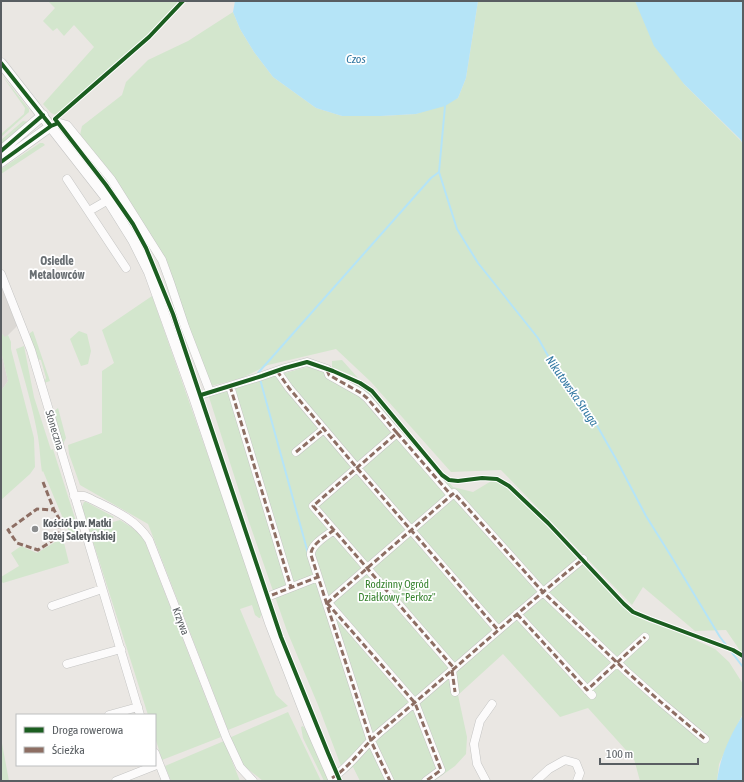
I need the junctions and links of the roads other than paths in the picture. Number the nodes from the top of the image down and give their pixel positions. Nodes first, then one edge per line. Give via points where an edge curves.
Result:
1 (1, 63) edge
2 (42, 115) junction
3 (51, 126) junction
4 (1, 151) edge
5 (1, 162) edge
6 (67, 179) dead end
7 (108, 200) junction
8 (89, 211) junction
9 (126, 268) dead end
10 (1, 274) edge
11 (277, 370) junction
12 (230, 386) junction
13 (210, 392) junction
14 (194, 397) junction
15 (324, 429) junction
16 (397, 433) junction
17 (296, 452) dead end
18 (357, 468) junction
19 (451, 495) junction
20 (74, 496) junction
21 (334, 530) junction
22 (411, 530) junction
23 (583, 559) dead end
24 (367, 568) junction
25 (318, 576) junction
26 (291, 587) junction
27 (102, 589) junction
28 (543, 592) junction
29 (272, 595) dead end
30 (327, 603) junction
31 (52, 606) dead end
32 (517, 614) junction
33 (498, 630) junction
34 (645, 637) dead end
35 (121, 649) junction
36 (617, 662) junction
37 (67, 664) dead end
38 (453, 669) junction
39 (455, 692) dead end
40 (415, 703) junction
41 (492, 704) dead end
42 (138, 707) junction
43 (113, 714) edge
44 (140, 714) edge
45 (705, 739) dead end
46 (370, 741) junction
47 (156, 756) edge
48 (159, 764) junction
49 (156, 765) edge
50 (154, 766) edge
51 (333, 780) edge
52 (116, 781) edge
53 (166, 781) edge
54 (253, 781) edge
55 (390, 781) edge
56 (426, 781) edge
57 (486, 781) edge
58 (536, 781) edge
59 (577, 781) edge

1 - 2 street
2 - 3 street
2 - 4 street
3 - 5 street
3 - 7 street
3 - 13 street via 60,123 67,125 111,179 162,260
6 - 8 street
7 - 8 street
7 - 14 street via 149,272
8 - 9 street
10 - 20 street, Słoneczna via 31,350
11 - 12 street
11 - 15 street
11 - 16 street via 307,362 327,369 328,375 367,398
12 - 13 street
12 - 26 street
13 - 14 street
14 - 51 street via 270,623
15 - 17 street
15 - 18 street
16 - 18 street
16 - 19 street
18 - 21 street via 313,506
18 - 22 street
19 - 22 street
19 - 28 street via 454,493
20 - 27 street, Słoneczna
20 - 54 street, Krzywa via 89,498 130,520 149,540 226,737 240,767
21 - 24 street
21 - 25 street via 311,551
22 - 24 street
22 - 33 street
23 - 28 street
24 - 30 street
24 - 38 street
25 - 26 street
25 - 30 street
26 - 29 street
27 - 31 street
27 - 35 street, Słoneczna
28 - 32 street
28 - 36 street
30 - 40 street
30 - 46 street
32 - 33 street
32 - 36 street via 590,692
33 - 38 street
34 - 36 street
35 - 37 street
35 - 42 street, Słoneczna
36 - 45 street
38 - 39 street
38 - 40 street
40 - 46 street
40 - 56 street via 441,770
41 - 57 street via 480,721 474,744 477,764
42 - 43 street
42 - 44 street, Słoneczna
46 - 51 street
46 - 55 street
47 - 48 street
48 - 49 street
48 - 53 street
50 - 52 street
58 - 59 street via 549,769 565,760 576,763 580,773

